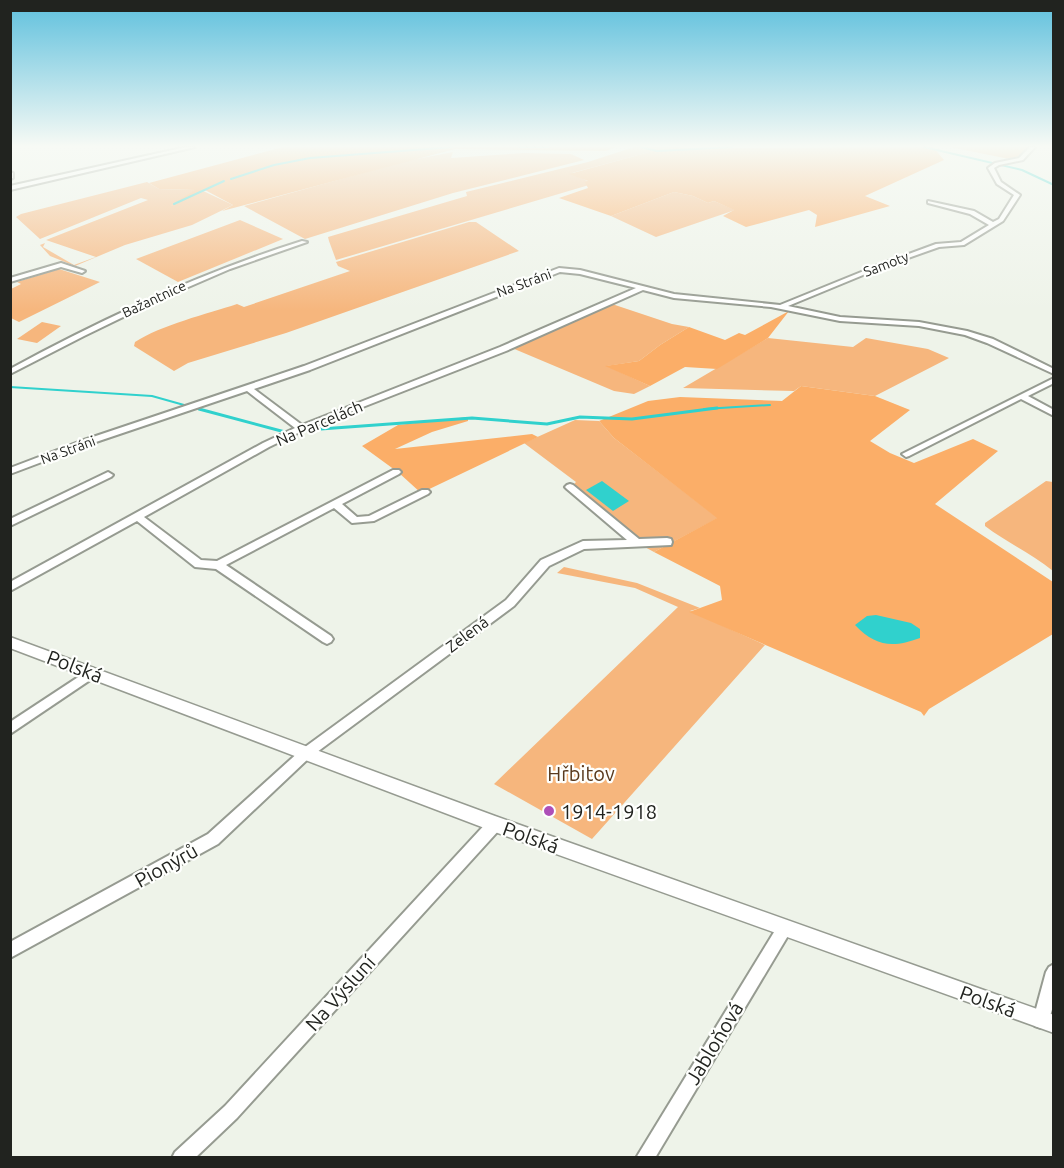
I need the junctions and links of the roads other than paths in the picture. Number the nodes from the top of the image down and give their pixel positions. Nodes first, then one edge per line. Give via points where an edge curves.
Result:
1 (930, 202) dead end
2 (1013, 202) edge
3 (993, 225) junction
4 (304, 242) dead end
5 (82, 271) dead end
6 (10, 280) edge
7 (642, 288) junction
8 (780, 308) junction
9 (10, 372) edge
10 (1053, 372) edge
11 (1053, 380) edge
12 (248, 388) junction
13 (1021, 396) junction
14 (1053, 414) edge
15 (301, 428) junction
16 (906, 454) dead end
17 (10, 471) edge
18 (396, 472) dead end
19 (108, 475) dead end
20 (570, 487) dead end
21 (425, 492) dead end
22 (335, 504) junction
23 (139, 518) junction
24 (10, 523) edge
25 (636, 542) junction
26 (667, 542) dead end
27 (218, 565) junction
28 (10, 587) edge
29 (327, 639) dead end
30 (10, 642) edge
31 (92, 673) junction
32 (10, 729) edge
33 (305, 754) junction
34 (495, 824) junction
35 (784, 929) junction
36 (10, 951) edge
37 (1053, 972) edge
38 (1047, 1022) edge
39 (181, 1158) edge
40 (645, 1158) edge

1 - 3 street via 988,219
2 - 3 street, Samoty
3 - 8 street, Samoty via 962,243 938,245
4 - 9 street, Bažantnice via 232,265 160,296
5 - 6 street via 61,265
7 - 8 street, Na Stráni via 674,296
7 - 12 street, Na Stráni via 559,270 354,351
7 - 15 street, Na Parcelách via 502,349
8 - 10 street, Na Stráni via 967,333
11 - 13 street
12 - 15 street
12 - 17 street, Na Stráni
13 - 14 street
13 - 16 street
15 - 23 street, Na Parcelách
18 - 22 street
19 - 24 street
20 - 25 street
21 - 22 street via 371,519 355,521
22 - 27 street
23 - 27 street via 199,564
23 - 28 street, Na Parcelách
25 - 26 street, Zelená
25 - 33 street, Zelená via 583,544 545,563 510,603
27 - 29 street
30 - 31 street, Polská
31 - 32 street
31 - 33 street, Polská
33 - 34 street, Polská
33 - 36 street, Pionýrů via 213,839
34 - 35 street, Polská
34 - 39 street, Na Výsluní via 231,1112
35 - 38 street, Polská
35 - 40 street, Jabloňová
37 - 38 street

